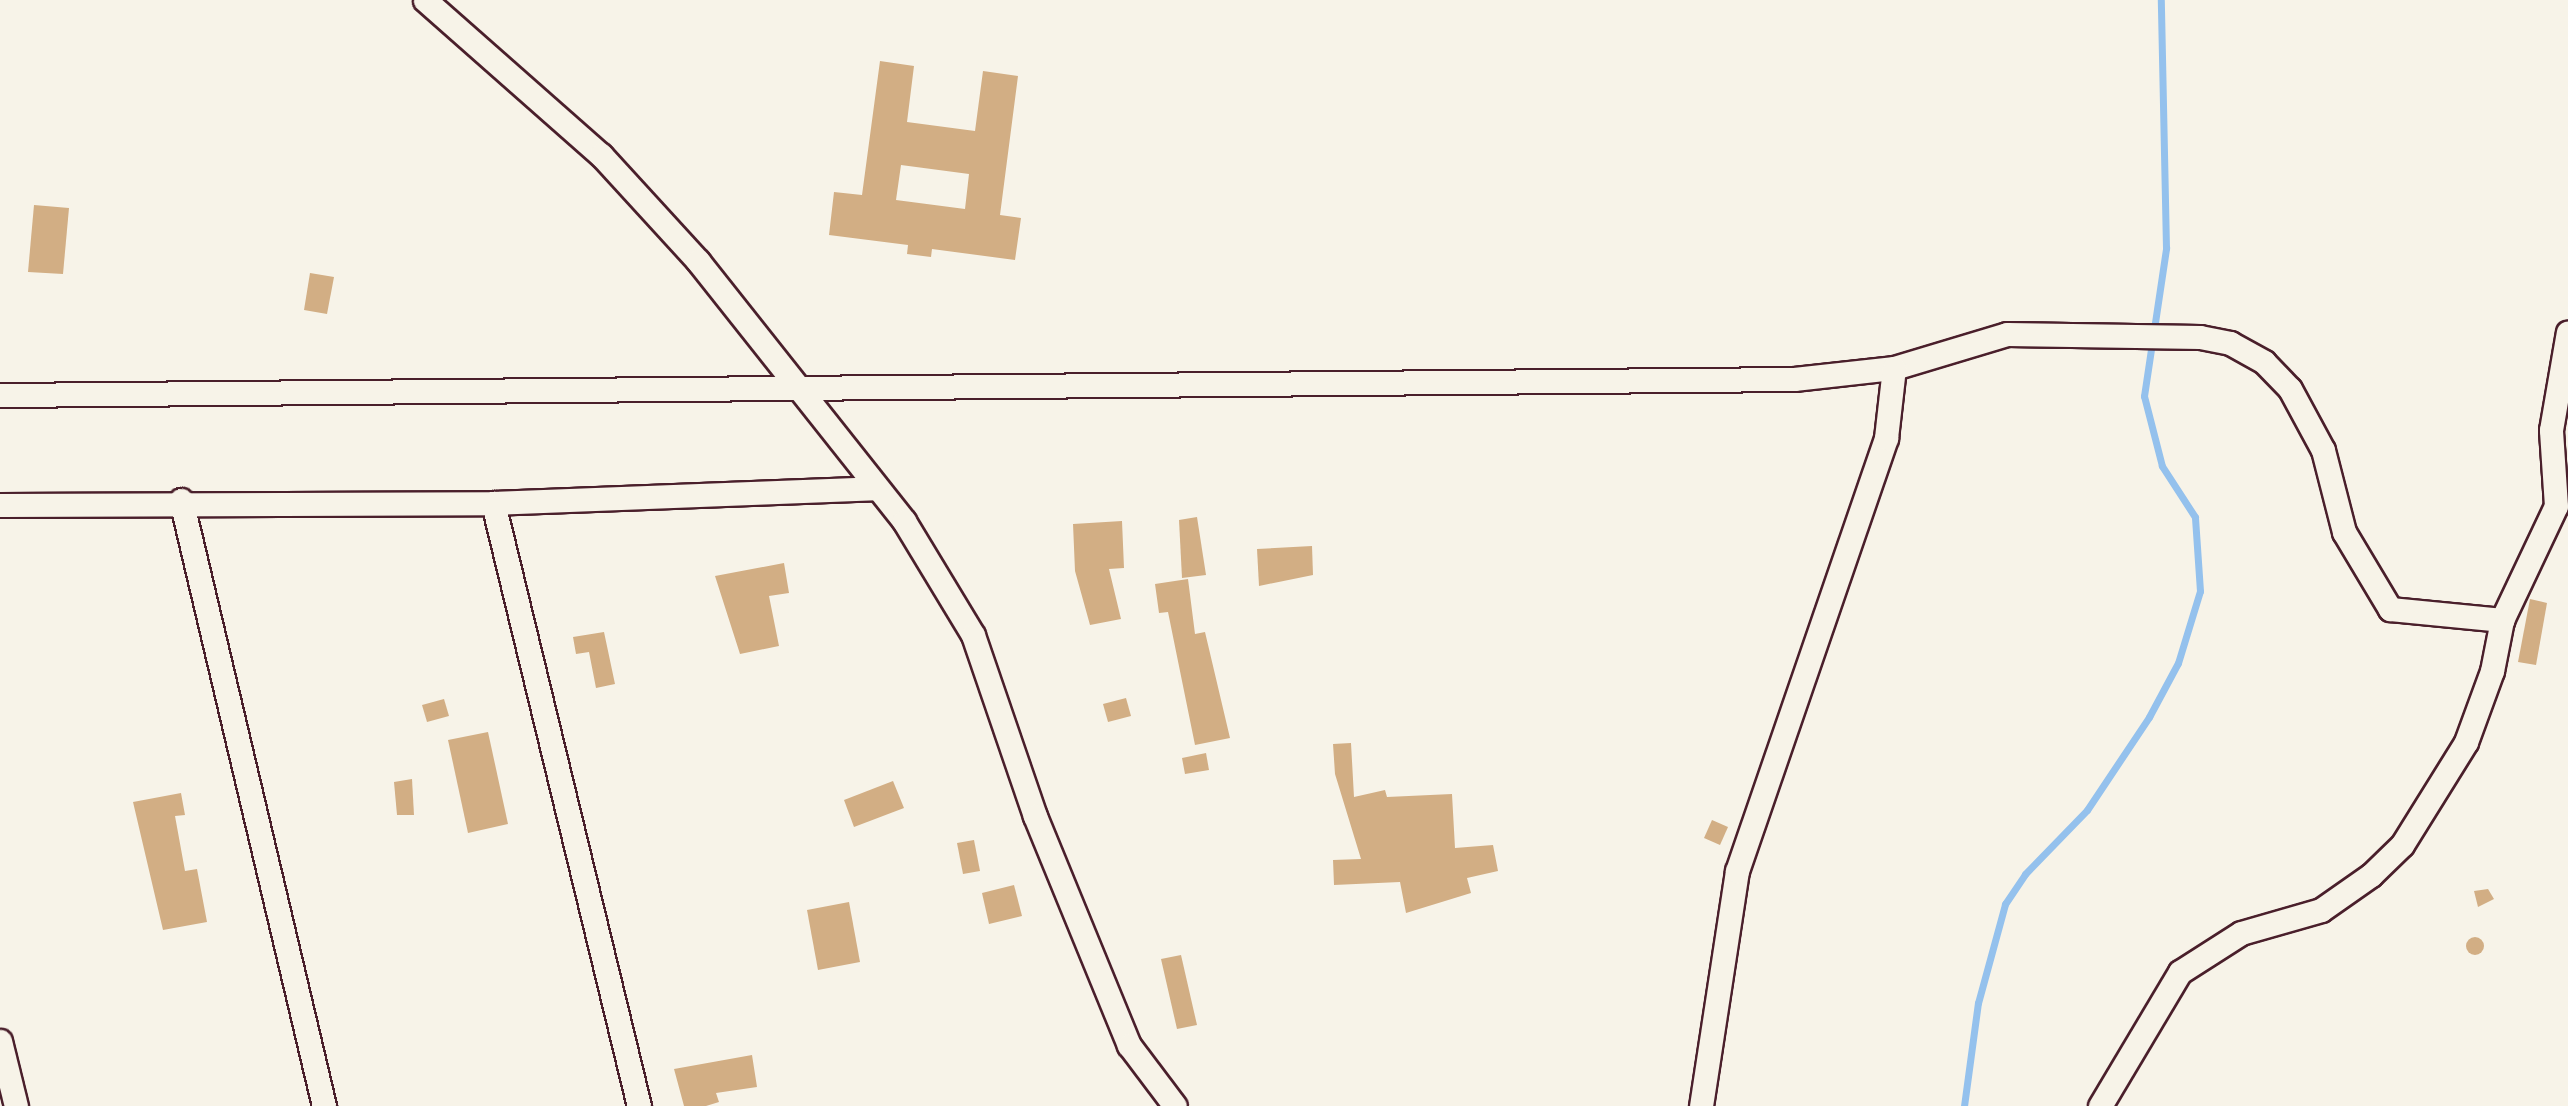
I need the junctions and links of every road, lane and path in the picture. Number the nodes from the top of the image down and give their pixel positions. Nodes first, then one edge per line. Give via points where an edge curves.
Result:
1 (425, 0) edge
2 (2568, 332) edge
3 (1894, 368) junction
4 (799, 384) junction
5 (0, 395) edge
6 (876, 488) junction
7 (181, 500) junction
8 (493, 503) junction
9 (0, 505) edge
10 (2502, 620) junction
11 (0, 1041) edge
12 (16, 1106) edge
13 (324, 1106) edge
14 (639, 1106) edge
15 (1175, 1106) edge
16 (1701, 1106) edge
17 (2100, 1106) edge

1 - 4 street via 601,155
2 - 10 street via 2551,430 2556,506
3 - 4 street via 1794,379
3 - 10 street via 2007,334 2171,334 2230,343 2264,362 2309,419 2344,532 2390,609
3 - 16 street via 1886,438 1737,871
4 - 5 street
4 - 6 street via 833,440
6 - 8 street
6 - 15 street via 904,521 973,635 1035,816 1129,1045
7 - 8 street
7 - 9 street
7 - 13 street
8 - 14 street
10 - 17 street via 2492,671 2466,742 2402,845 2321,910 2241,933 2180,972
11 - 12 street

